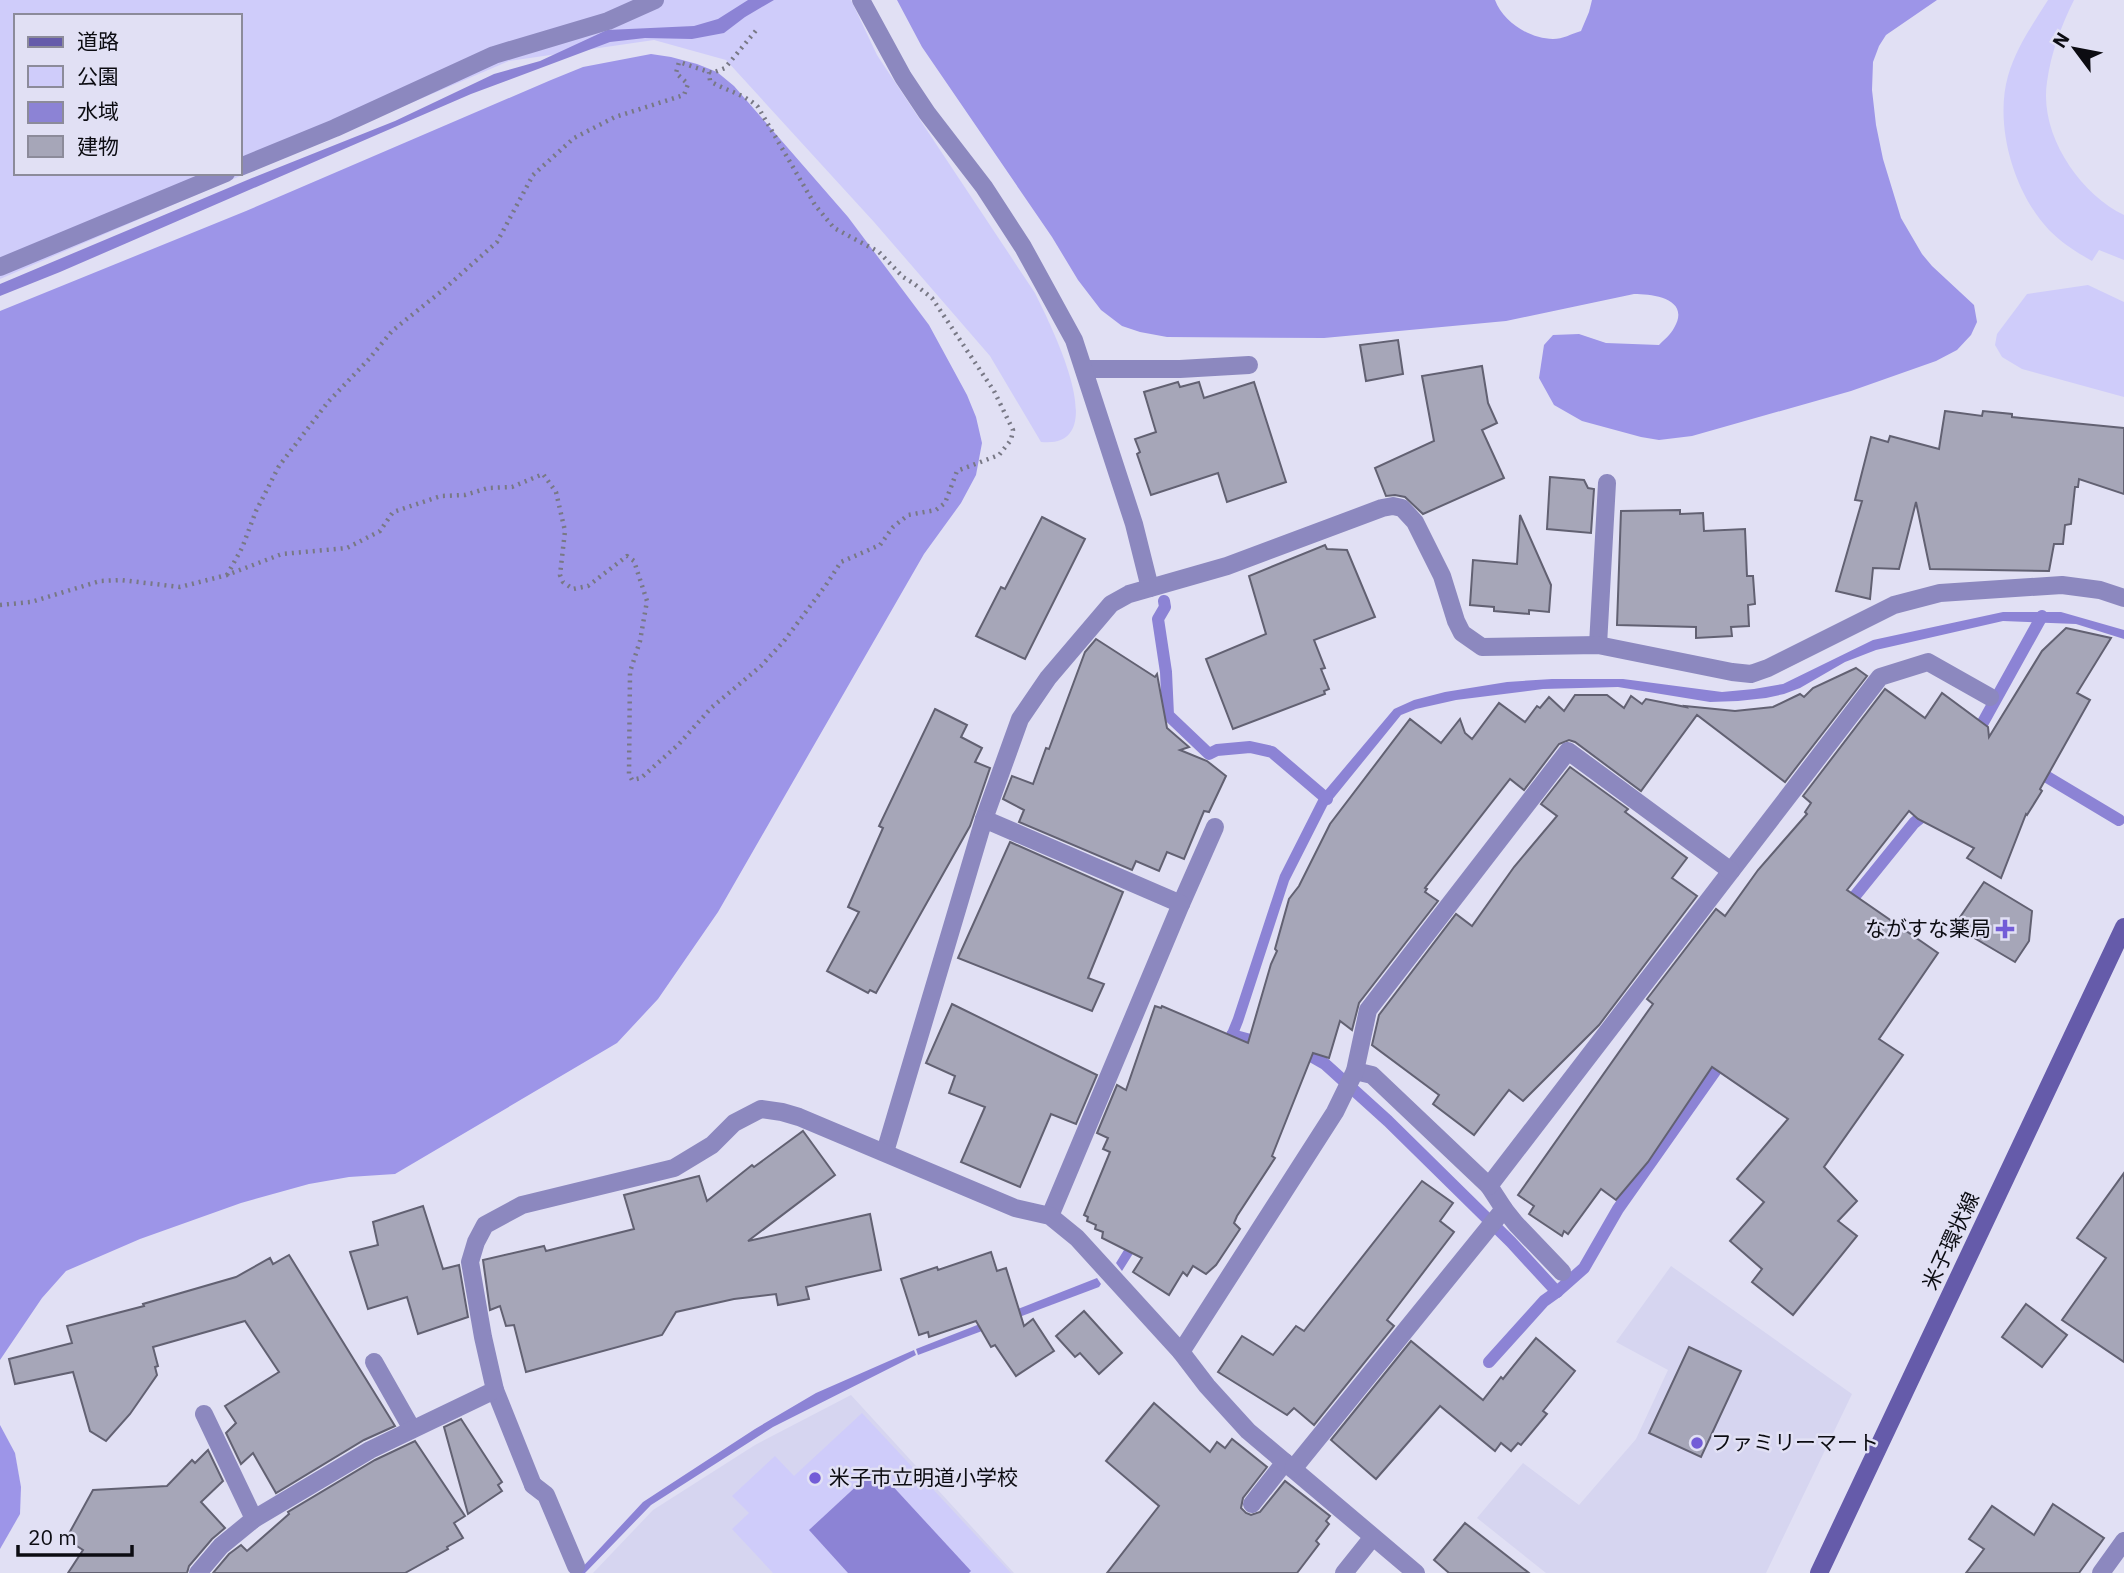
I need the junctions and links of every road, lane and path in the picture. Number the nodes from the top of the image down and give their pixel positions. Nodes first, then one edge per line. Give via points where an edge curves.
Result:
1 (655, 0) edge
2 (861, 0) edge
3 (758, 27) dead end
4 (709, 72) junction
5 (242, 166) edge
6 (221, 175) edge
7 (0, 267) edge
8 (1249, 365) dead end
9 (1084, 369) junction
10 (1607, 484) dead end
11 (228, 575) junction
12 (1150, 587) junction
13 (2124, 598) edge
14 (0, 606) edge
15 (1598, 645) junction
16 (1990, 697) dead end
17 (984, 819) junction
18 (1215, 827) dead end
19 (1731, 871) junction
20 (1181, 904) junction
21 (2124, 928) edge
22 (1355, 1071) junction
23 (885, 1152) junction
24 (1489, 1186) junction
25 (1504, 1209) junction
26 (1050, 1216) junction
27 (1562, 1272) dead end
28 (1181, 1352) junction
29 (374, 1362) dead end
30 (495, 1390) junction
31 (204, 1414) dead end
32 (412, 1429) junction
33 (1289, 1466) junction
34 (1252, 1504) dead end
35 (254, 1519) junction
36 (1372, 1538) junction
37 (2124, 1541) edge
38 (576, 1566) dead end
39 (198, 1573) edge
40 (1344, 1573) edge
41 (1416, 1573) edge
42 (1819, 1573) edge
43 (2101, 1573) edge

1 - 5 street via 608,21 494,55
2 - 9 street via 903,77 1023,247 1074,340
3 - 4 path via 725,68
4 - 11 path via 679,62 676,73 688,84 684,95 615,117 575,138 533,175 498,242 392,331 328,402 279,466
4 - 11 path via 710,81 750,98 758,107 815,205 834,228 879,252 932,298 994,391 1013,430 999,455 957,471 945,503 936,510 908,515 880,545 841,562 769,658 711,708 641,779 632,780 629,774 629,742 630,672 647,601 641,580 634,561 627,556 588,586 573,589 563,582 565,531 556,492 543,474 512,486 441,496 393,512 380,531 346,548 282,554
6 - 7 street
8 - 9 street
9 - 12 street
10 - 15 street
11 - 14 path via 180,587 100,581
12 - 15 street via 1227,566 1393,506 1402,508 1415,522 1442,576 1455,621 1473,642 1491,648
12 - 17 street via 1111,604 1048,678 1020,719
13 - 15 street via 2063,585 1940,593 1894,605 1751,674
16 - 19 street via 1928,662 1880,677
17 - 20 street
17 - 23 street
18 - 20 street
19 - 22 street via 1568,751 1368,1010
19 - 24 street
20 - 26 street
21 - 42 main road, 米子環状線
22 - 24 street via 1372,1075
22 - 28 street via 1335,1112
23 - 26 street via 1015,1208
23 - 30 street via 799,1117 761,1109 674,1168 522,1205 485,1225 470,1262
24 - 25 street
25 - 27 street
25 - 33 street
26 - 28 street via 1077,1238
28 - 33 street via 1248,1432
29 - 32 street
30 - 32 street
30 - 38 street via 533,1485 545,1496
31 - 35 street
32 - 35 street
33 - 34 street
33 - 36 street
35 - 39 street
36 - 40 street
36 - 41 street
37 - 43 street

